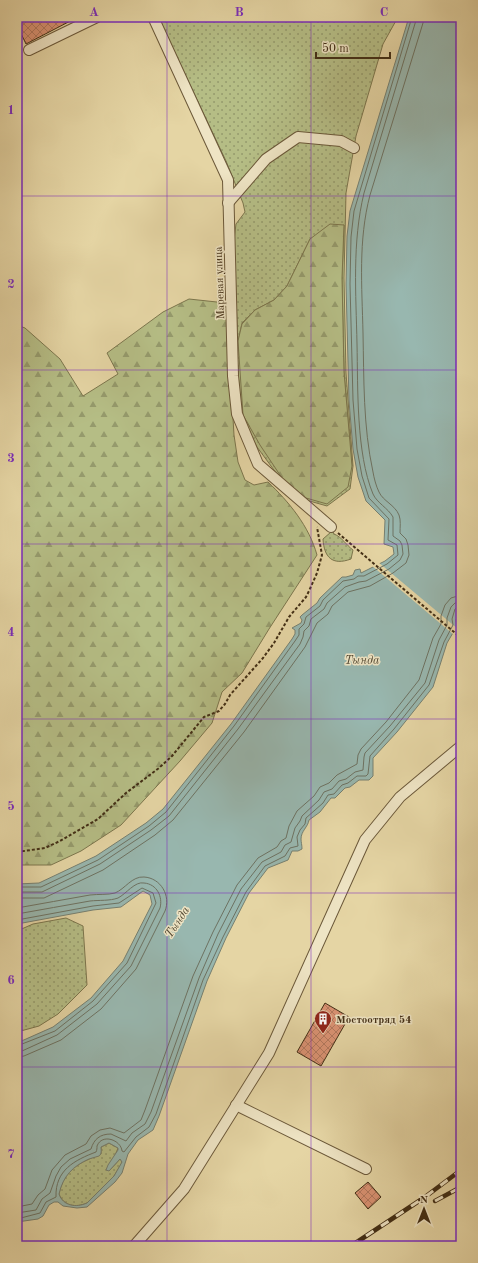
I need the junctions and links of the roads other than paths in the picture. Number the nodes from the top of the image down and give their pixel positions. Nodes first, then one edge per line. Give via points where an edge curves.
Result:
1 (97, 17) edge
2 (153, 17) edge
3 (29, 50) dead end
4 (354, 148) dead end
5 (228, 203) junction
6 (331, 527) road end
7 (461, 746) edge
8 (236, 1106) junction
9 (366, 1169) dead end
10 (134, 1246) edge

1 - 3 street
2 - 5 street, Маревая улица via 228,180
4 - 5 street via 341,141 298,137 266,159
5 - 6 street, Маревая улица via 233,376 237,414 258,464
7 - 8 street via 400,797 366,840 269,1053
8 - 9 street
8 - 10 street via 184,1189

